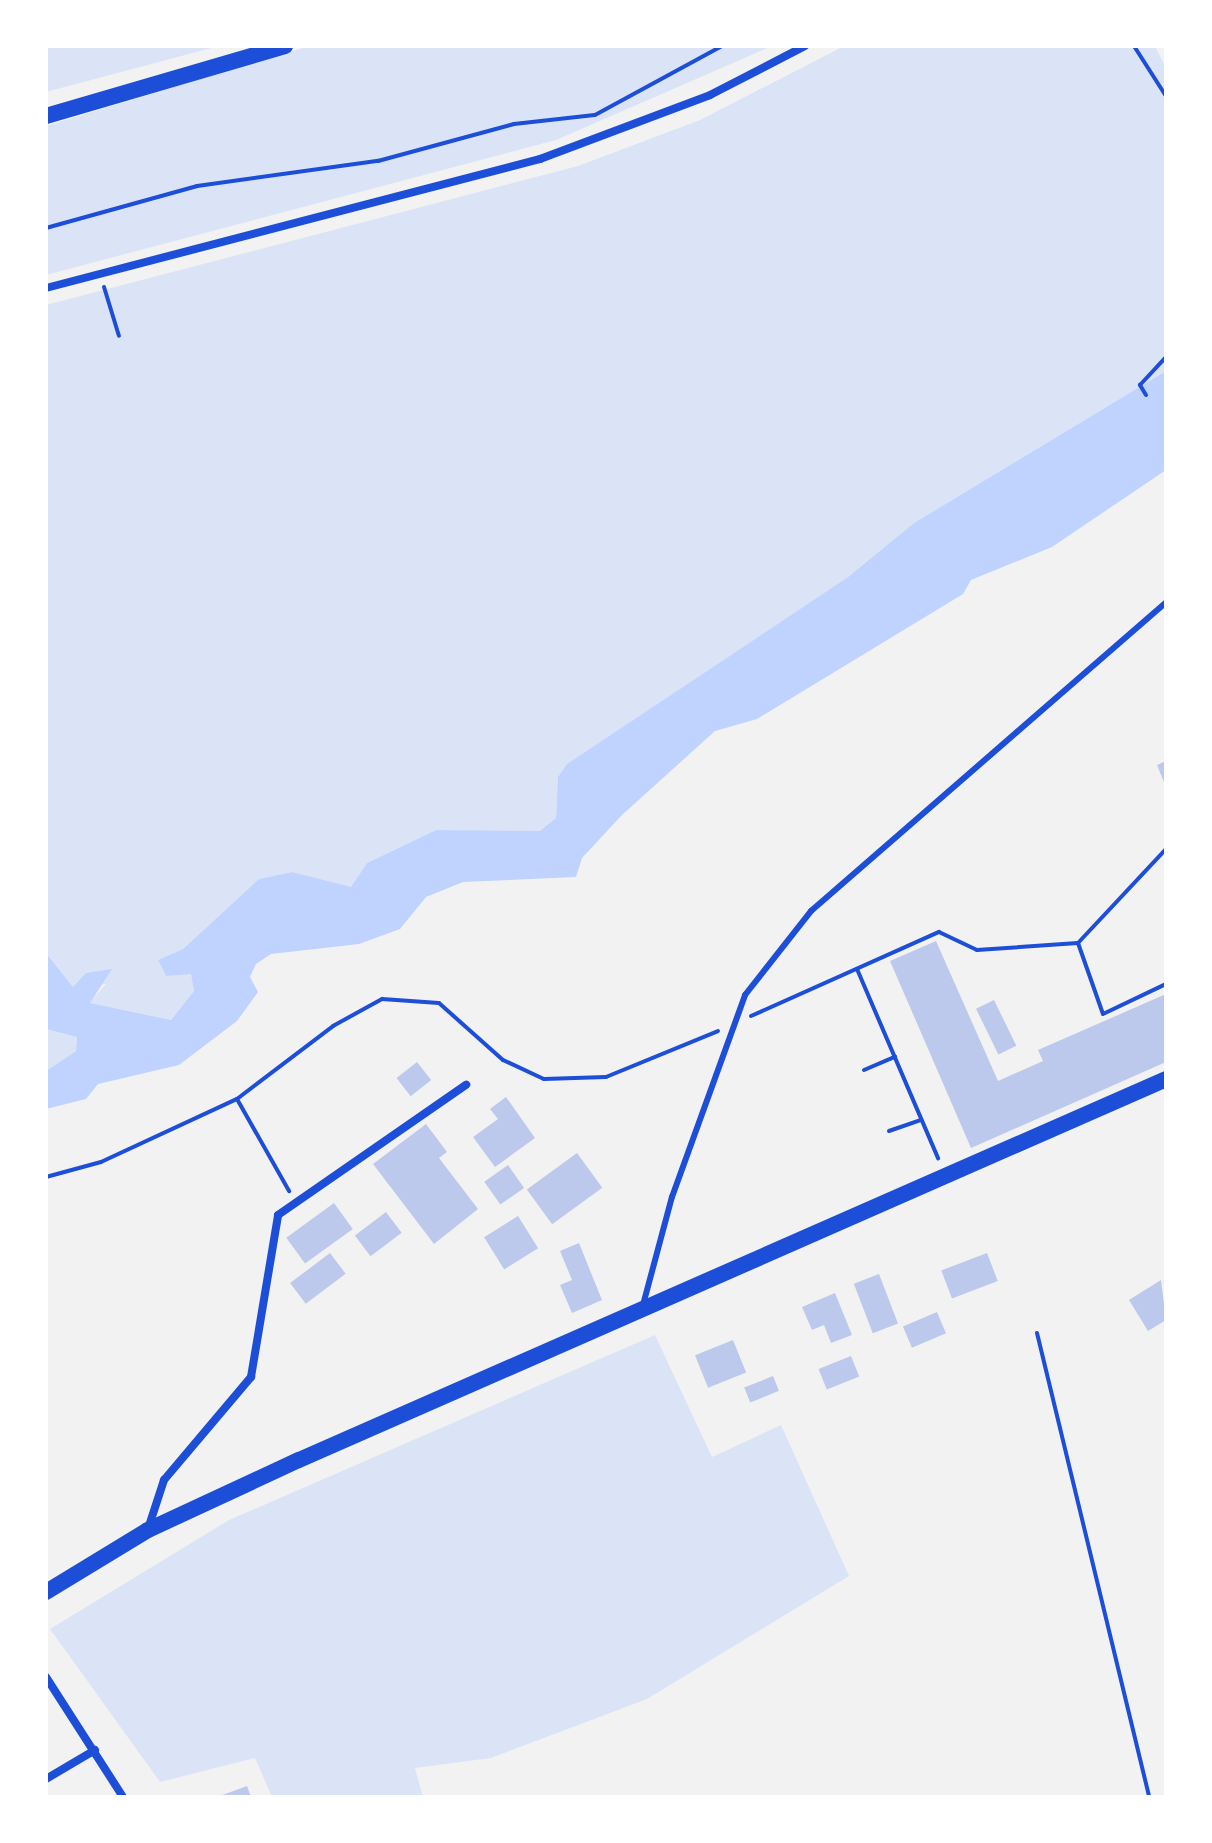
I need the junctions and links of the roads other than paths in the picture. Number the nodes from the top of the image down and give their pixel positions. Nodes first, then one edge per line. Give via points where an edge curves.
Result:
1 (285, 46) edge
2 (805, 46) edge
3 (46, 116) edge
4 (46, 288) edge
5 (1166, 602) edge
6 (1166, 1079) edge
7 (466, 1085) dead end
8 (642, 1308) junction
9 (148, 1530) junction
10 (46, 1592) edge
11 (46, 1677) edge
12 (95, 1750) junction
13 (46, 1779) edge
14 (123, 1797) edge

1 - 3 main road
2 - 4 street via 710,95 540,159
5 - 8 lane via 811,911 730,1025
6 - 8 main road
7 - 9 street via 278,1215 251,1377 164,1480
8 - 9 main road
9 - 10 main road
11 - 12 street
12 - 13 street
12 - 14 street

